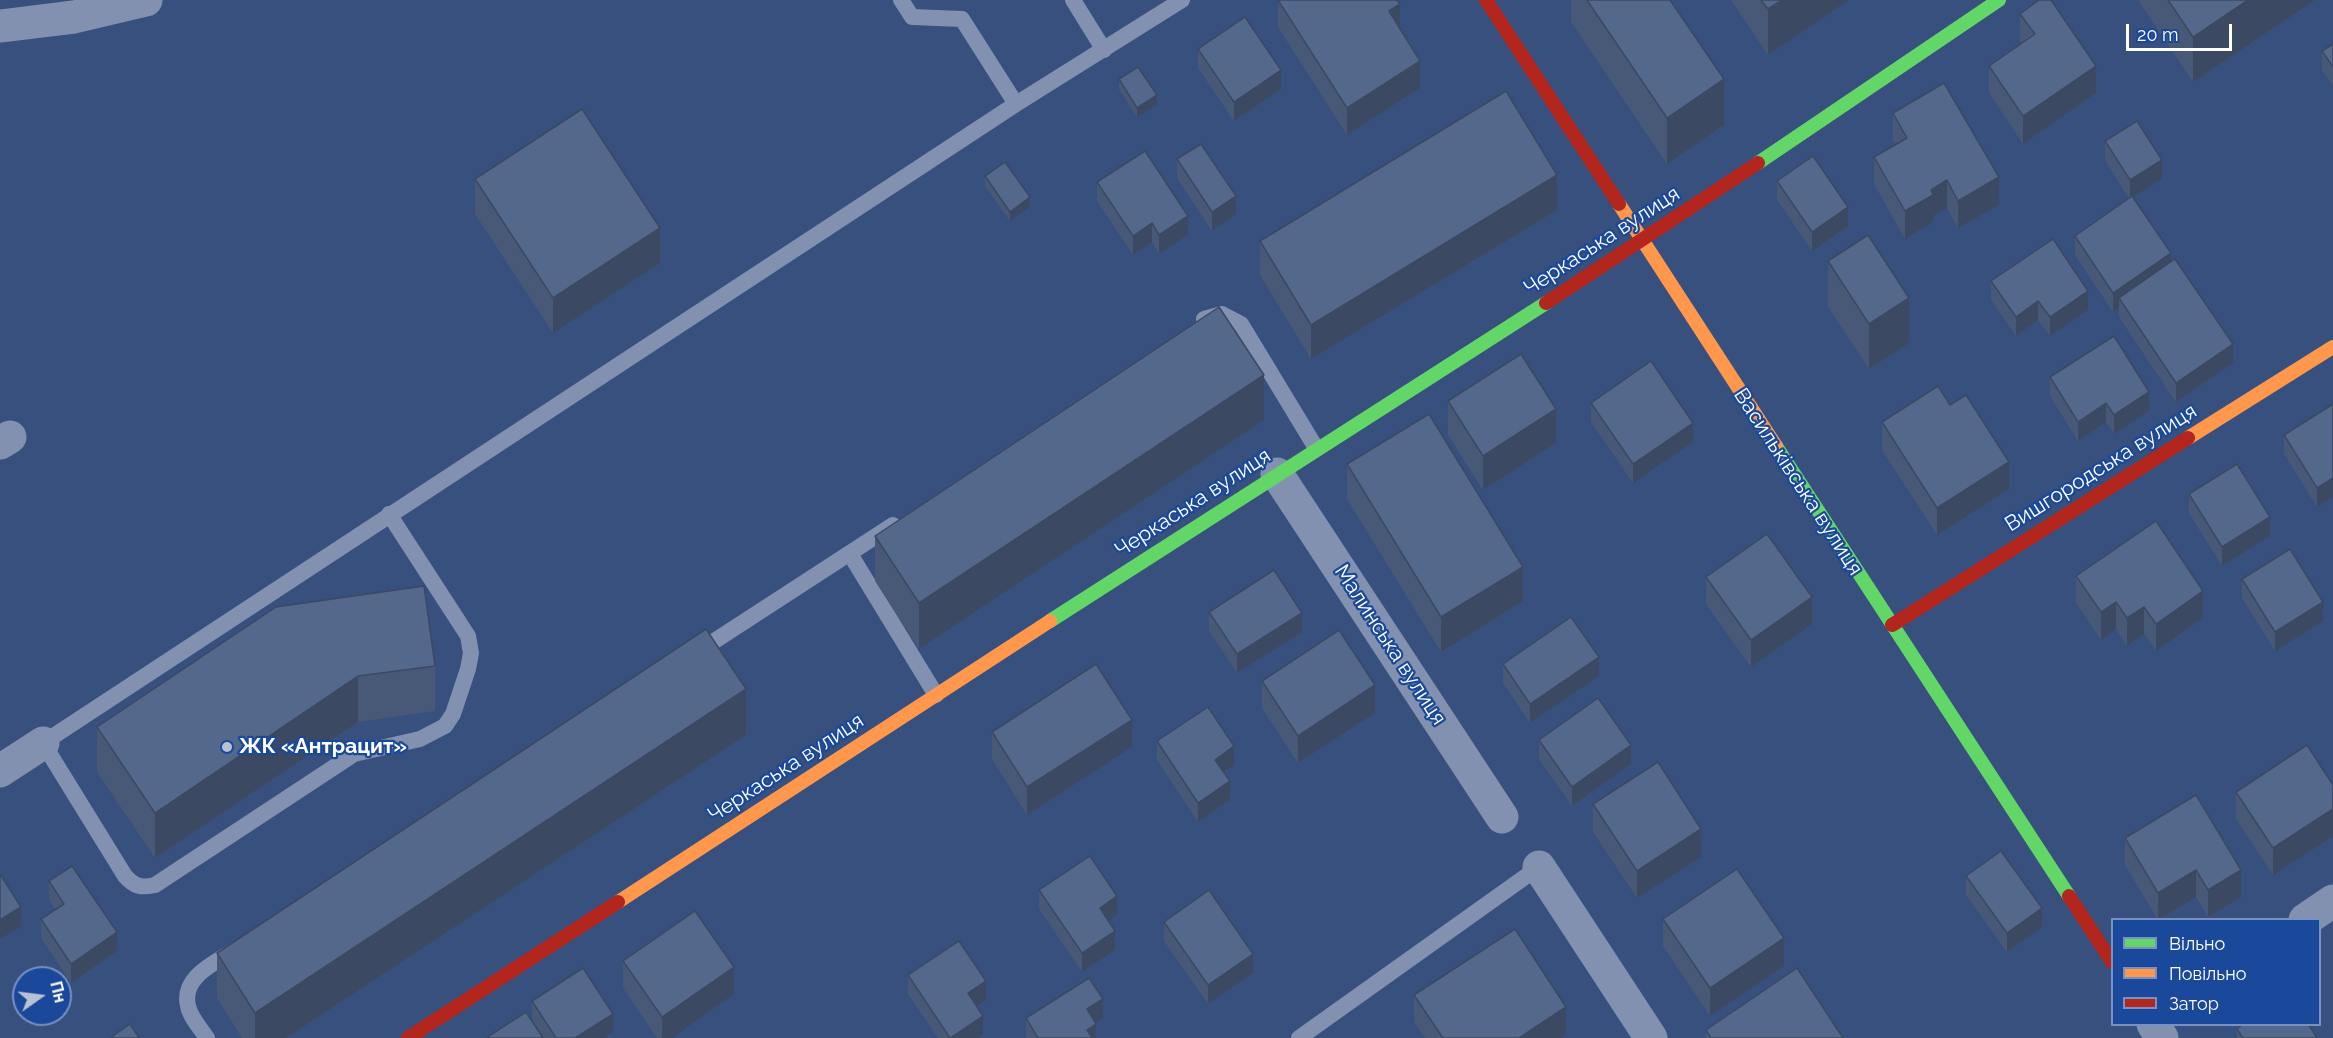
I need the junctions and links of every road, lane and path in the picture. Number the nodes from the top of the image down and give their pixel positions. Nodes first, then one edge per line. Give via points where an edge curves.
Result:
1 (146, 0) edge
2 (901, 0) edge
3 (1073, 0) edge
4 (1182, 0) edge
5 (1999, 0) edge
6 (1493, 2) edge
7 (0, 26) edge
8 (1104, 50) junction
9 (1016, 104) junction
10 (1642, 242) junction
11 (1193, 326) edge
12 (2333, 347) edge
13 (1316, 448) junction
14 (1277, 474) junction
15 (389, 514) junction
16 (909, 515) edge
17 (850, 554) junction
18 (1892, 625) junction
19 (679, 664) edge
20 (936, 695) junction
21 (43, 744) junction
22 (1, 769) edge
23 (1502, 817) dead end
24 (1539, 867) joint
25 (2333, 901) edge
26 (2308, 918) edge
27 (246, 943) edge
28 (2111, 960) edge
29 (207, 1038) edge
30 (408, 1038) edge
31 (1299, 1038) edge
32 (1651, 1038) edge

1 - 7 street via 74,17
2 - 9 lane via 912,17 962,19
3 - 8 lane
4 - 8 lane
5 - 10 street, Черкаська вулиця
6 - 10 street, Васильківська вулиця
8 - 9 lane
9 - 15 lane
10 - 13 street, Черкаська вулиця
10 - 18 street, Васильківська вулиця
11 - 13 lane via 1222,314 1241,324
12 - 18 street, Вишгородська вулиця
13 - 14 street, Черкаська вулиця
14 - 20 street, Черкаська вулиця
14 - 23 street, Малинська вулиця
15 - 21 lane
15 - 21 lane via 468,636 468,669 445,726 431,735 354,754 155,885 143,888 125,876
16 - 17 lane
17 - 19 lane
17 - 20 lane
18 - 28 street, Васильківська вулиця
20 - 30 street, Черкаська вулиця
21 - 22 street
24 - 31 lane
24 - 32 street
25 - 26 street
27 - 29 lane via 196,975 187,991 188,1007

